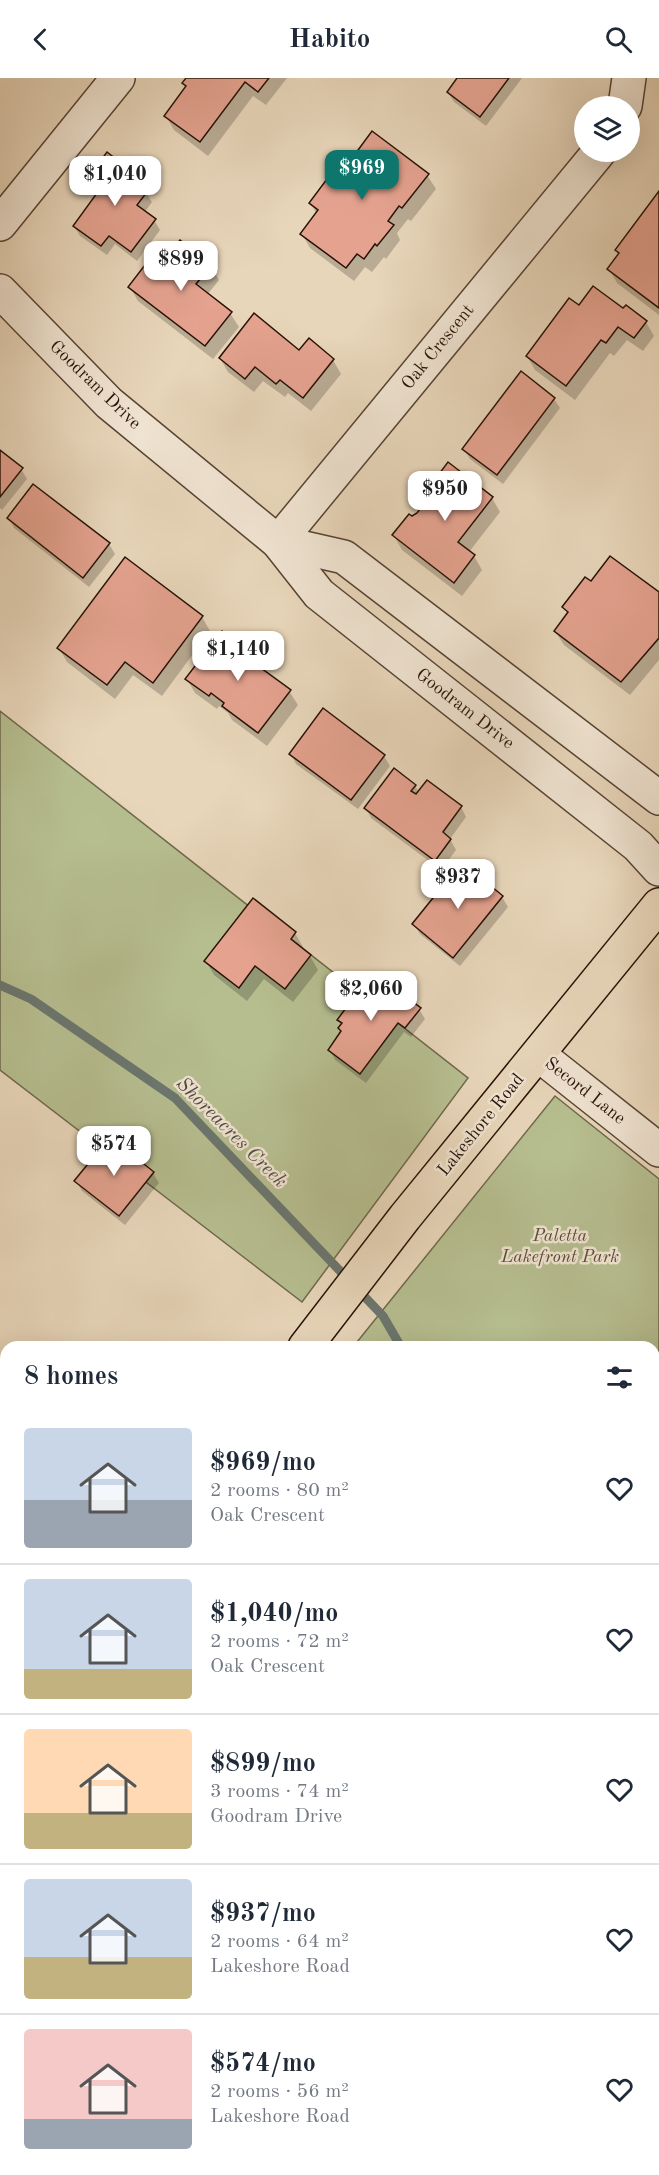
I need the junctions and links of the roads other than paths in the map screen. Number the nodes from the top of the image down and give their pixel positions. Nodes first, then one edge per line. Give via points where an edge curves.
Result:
1 (118, 78) edge
2 (629, 78) edge
3 (626, 96) edge
4 (591, 162) edge
5 (0, 224) edge
6 (0, 291) edge
7 (278, 542) junction
8 (659, 798) edge
9 (659, 869) edge
10 (659, 905) edge
11 (539, 1055) junction
12 (659, 1149) edge
13 (310, 1340) edge

1 - 5 street
2 - 3 street
4 - 7 street, Oak Crescent
6 - 7 street, Goodram Drive via 109,403
7 - 8 street, Goodram Drive via 344,557
7 - 9 street, Goodram Drive via 319,594 638,846
10 - 11 main road, Lakeshore Road
11 - 12 street, Secord Lane
11 - 13 main road, Lakeshore Road

